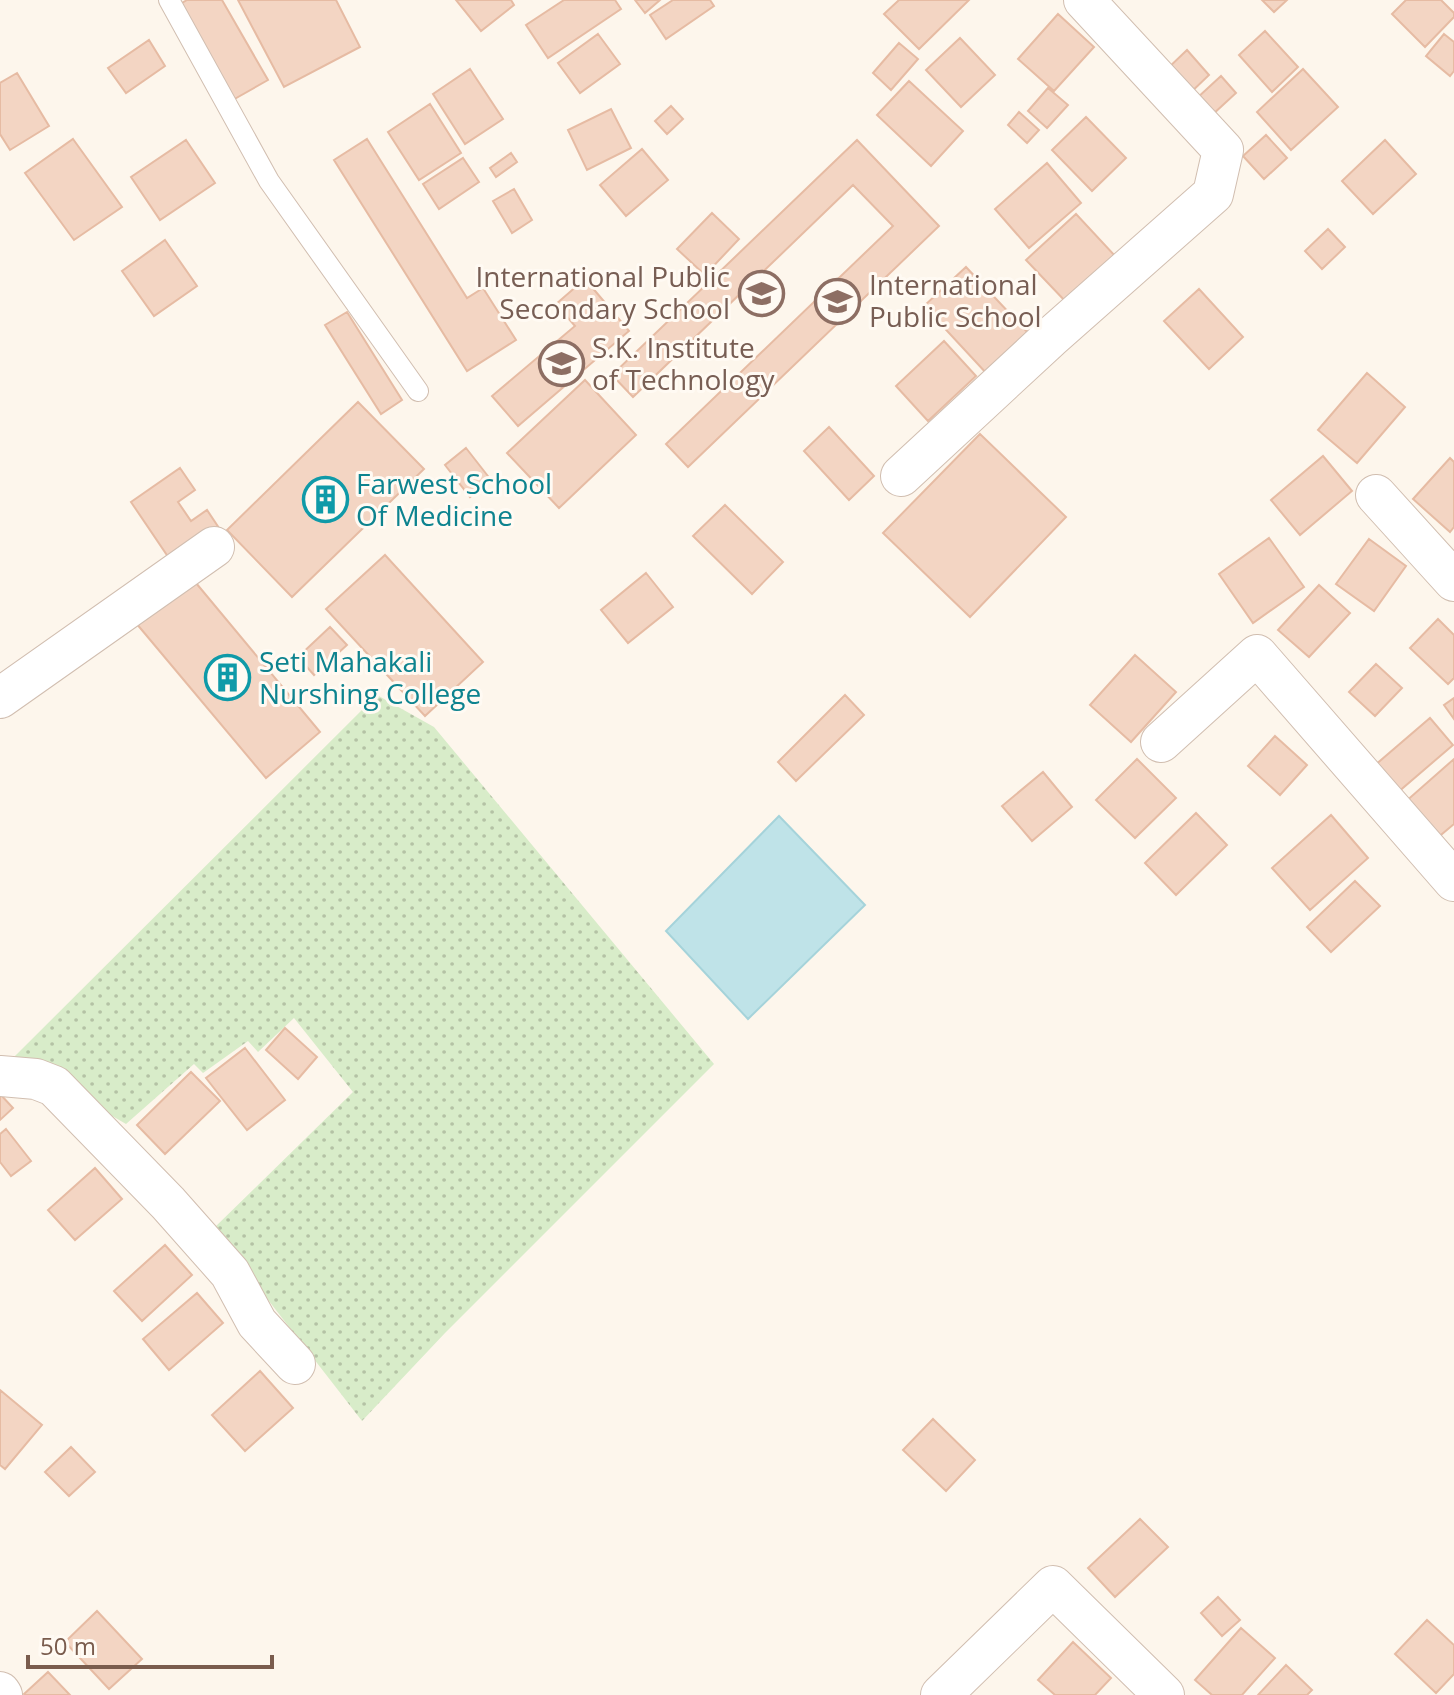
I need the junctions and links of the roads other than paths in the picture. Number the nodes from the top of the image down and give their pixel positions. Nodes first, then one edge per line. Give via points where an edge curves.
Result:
1 (169, 0) edge
2 (1084, 0) edge
3 (418, 391) dead end
4 (901, 476) dead end
5 (1376, 495) dead end
6 (214, 547) dead end
7 (1454, 581) edge
8 (0, 698) edge
9 (1161, 742) dead end
10 (1454, 881) edge
11 (0, 1076) edge
12 (295, 1364) dead end
13 (941, 1695) edge
14 (1164, 1695) edge

1 - 3 lane via 269,181
2 - 4 street via 1223,150 1213,194
5 - 7 street
6 - 8 street
9 - 10 street via 1257,655
11 - 12 street via 54,1086 230,1273 257,1323
13 - 14 street via 1053,1586

